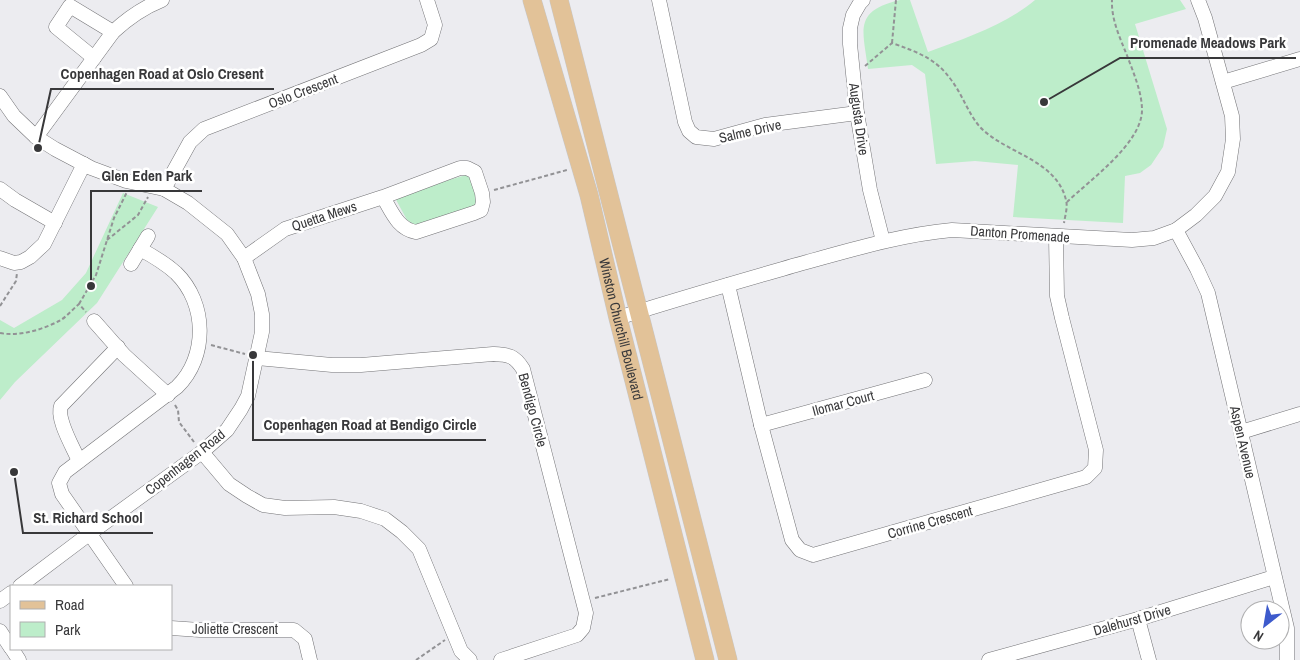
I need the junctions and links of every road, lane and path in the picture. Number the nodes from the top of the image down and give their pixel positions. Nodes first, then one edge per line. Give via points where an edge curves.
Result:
1 (162, 0) edge
2 (427, 0) edge
3 (532, 0) edge
4 (559, 0) edge
5 (659, 0) edge
6 (863, 0) edge
7 (896, 0) edge
8 (1112, 0) edge
9 (1198, 0) edge
10 (113, 32) junction
11 (892, 43) junction
12 (94, 58) junction
13 (1300, 59) edge
14 (864, 66) dead end
15 (1223, 82) junction
16 (0, 96) edge
17 (857, 113) junction
18 (36, 137) junction
19 (84, 164) junction
20 (567, 170) dead end
21 (132, 182) junction
22 (157, 188) junction
23 (0, 189) edge
24 (482, 193) junction
25 (383, 197) junction
26 (1067, 202) junction
27 (55, 223) junction
28 (1064, 223) dead end
29 (1176, 230) junction
30 (148, 236) dead end
31 (1056, 237) junction
32 (107, 240) junction
33 (883, 241) junction
34 (140, 249) junction
35 (0, 258) edge
36 (244, 258) junction
37 (17, 263) junction
38 (132, 264) dead end
39 (728, 285) junction
40 (79, 304) junction
41 (0, 306) edge
42 (639, 311) junction
43 (618, 318) junction
44 (94, 321) joint
45 (0, 333) edge
46 (199, 342) junction
47 (118, 347) junction
48 (257, 358) junction
49 (925, 380) dead end
50 (168, 395) junction
51 (1300, 414) edge
52 (761, 425) junction
53 (1241, 432) junction
54 (202, 452) junction
55 (79, 461) junction
56 (89, 534) junction
57 (1274, 577) junction
58 (670, 579) dead end
59 (21, 585) edge
60 (125, 585) edge
61 (10, 594) edge
62 (583, 601) junction
63 (0, 602) edge
64 (1138, 619) junction
65 (172, 628) edge
66 (0, 631) edge
67 (453, 634) junction
68 (10, 645) edge
69 (310, 660) edge
70 (416, 660) edge
71 (470, 660) edge
72 (501, 660) edge
73 (704, 660) edge
74 (728, 660) edge
75 (989, 660) edge
76 (1149, 660) edge
77 (1287, 660) edge

1 - 10 street via 128,17
2 - 22 street, Oslo Crescent via 435,25 431,39 204,129 190,142
3 - 43 main road, Winston Churchill Boulevard via 589,195
4 - 42 main road, Winston Churchill Boulevard
5 - 17 street, Salme Drive via 684,122 696,137 714,139 765,125
6 - 17 street, Augusta Drive via 853,15 850,28
7 - 11 path
8 - 26 path via 1117,30 1140,95 1140,122 1126,146
9 - 15 street, Danton Promenade
10 - 12 street
10 - 12 street via 70,6 56,27
11 - 14 path
11 - 26 path via 924,55 940,66 981,127 1051,174
12 - 18 street
13 - 15 street
15 - 29 street, Danton Promenade via 1232,116 1233,139 1228,172 1215,196
16 - 18 street, Copenhagen Road via 14,116
17 - 33 street, Augusta Drive via 870,190
18 - 19 street, Copenhagen Road
19 - 21 street, Copenhagen Road
19 - 27 street
20 - 24 path
21 - 22 street, Copenhagen Road
21 - 32 path
22 - 32 path via 138,215
22 - 36 street, Copenhagen Road via 188,203 227,234
23 - 27 street
24 - 25 street, Quetta Mews via 475,172 460,168
24 - 25 street via 481,210 416,232 406,230 400,224
25 - 36 street, Quetta Mews via 285,229
26 - 28 path
27 - 37 street via 44,244
29 - 31 street, Danton Promenade via 1154,238 1132,240
29 - 53 street, Aspen Avenue via 1208,293
30 - 34 street
31 - 33 street, Danton Promenade via 952,230
31 - 52 street, Corrine Crescent via 1062,318 1096,450 1095,468 1086,477 813,555 800,550 792,540
32 - 40 path via 96,275
33 - 39 street, Danton Promenade
34 - 38 street
34 - 46 street via 169,267 187,287 197,308
35 - 37 street
36 - 48 street, Copenhagen Road via 262,314
37 - 41 path via 16,281
39 - 42 street, Danton Promenade
39 - 52 street, Corrine Crescent
40 - 44 path
40 - 45 path via 62,319 36,331
42 - 43 street, Danton Promenade
42 - 74 main road, Winston Churchill Boulevard
43 - 73 main road, Winston Churchill Boulevard
44 - 47 street
46 - 48 path
46 - 50 street via 188,374
47 - 50 street
47 - 55 street via 61,406 61,419
48 - 54 street, Copenhagen Road via 248,396 241,410 227,430
48 - 62 street, Bendigo Circle via 332,365 493,354 518,360
49 - 52 street, Ilomar Court
50 - 54 path via 178,410 180,422
50 - 55 street
51 - 53 street
53 - 57 street, Aspen Avenue
54 - 56 street, Copenhagen Road
54 - 67 street via 229,484 263,505 361,511 397,527 419,549
55 - 56 street via 62,475 59,489
56 - 59 street, Copenhagen Road
56 - 60 street
57 - 64 street, Dalehurst Drive
57 - 77 street, Aspen Avenue via 1287,628
58 - 62 path
61 - 63 street
62 - 72 street, Bendigo Circle via 586,613 584,628 577,635
64 - 75 street, Dalehurst Drive
64 - 76 street
65 - 69 street, Joliette Crescent via 294,630 305,639
66 - 68 street
67 - 70 path
67 - 71 street via 460,651

